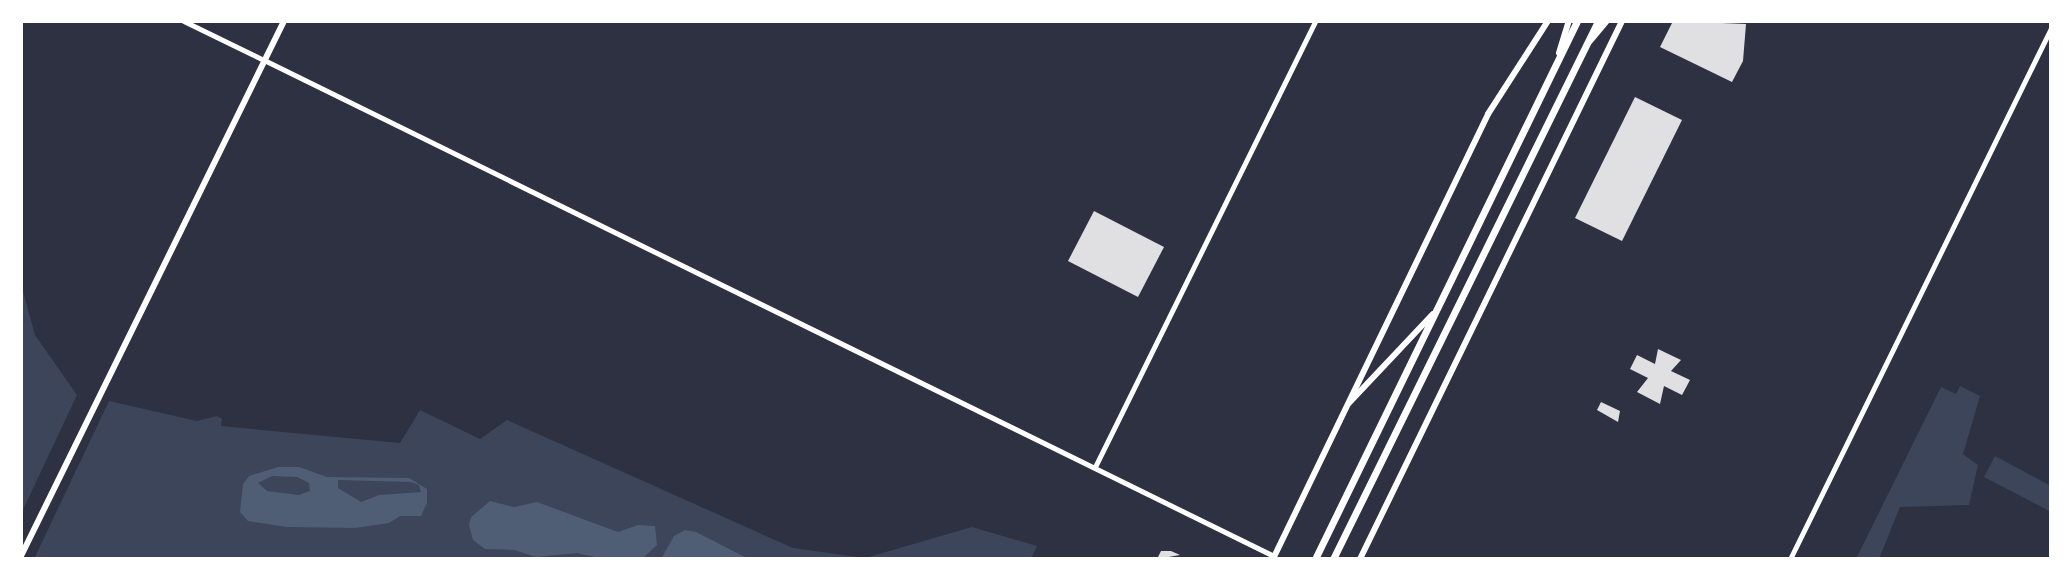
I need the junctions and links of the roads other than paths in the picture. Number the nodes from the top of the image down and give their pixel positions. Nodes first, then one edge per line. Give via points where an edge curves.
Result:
1 (184, 21) edge
2 (284, 21) edge
3 (1315, 21) edge
4 (1548, 21) edge
5 (1569, 21) edge
6 (1577, 21) edge
7 (1598, 21) edge
8 (1607, 21) edge
9 (1622, 21) edge
10 (2051, 28) edge
11 (1587, 46) junction
12 (264, 60) junction
13 (1556, 63) junction
14 (1434, 312) junction
15 (1343, 410) junction
16 (1096, 465) junction
17 (21, 556) edge
18 (1274, 558) edge
19 (1315, 559) edge
20 (1333, 559) edge
21 (1360, 559) edge
22 (1790, 559) edge

1 - 12 street
2 - 12 main road
3 - 16 street
4 - 15 main road via 1488,114
5 - 13 main road
6 - 13 main road
7 - 11 main road
8 - 11 main road
9 - 21 main road
10 - 22 street
11 - 20 main road
12 - 16 street
12 - 17 main road
13 - 14 main road
14 - 15 main road
14 - 19 main road
15 - 18 main road
16 - 18 street

